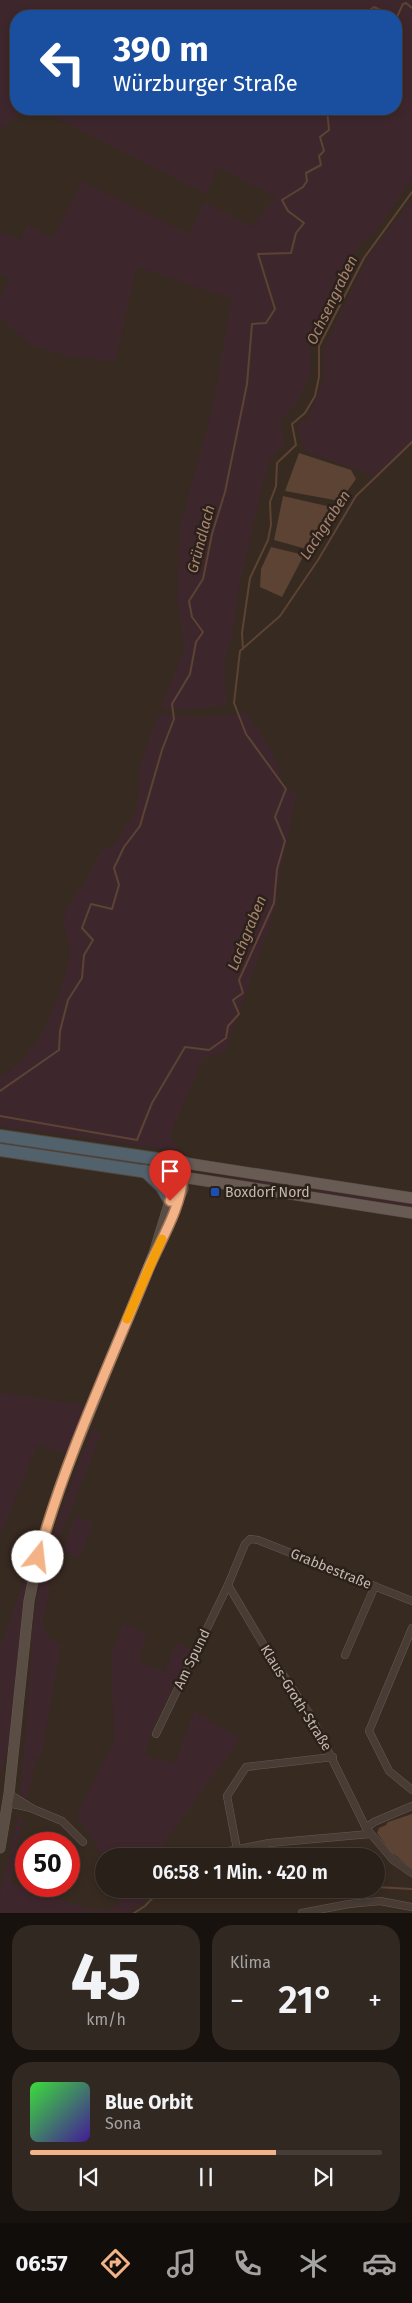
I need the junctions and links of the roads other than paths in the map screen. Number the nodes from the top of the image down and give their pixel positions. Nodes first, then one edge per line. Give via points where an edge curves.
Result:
1 (0, 1136) edge
2 (0, 1150) edge
3 (185, 1163) junction
4 (145, 1172) junction
5 (182, 1177) junction
6 (412, 1198) edge
7 (170, 1201) junction
8 (412, 1213) edge
9 (154, 1253) junction
10 (228, 1585) junction
11 (375, 1586) junction
12 (412, 1602) edge
13 (412, 1628) edge
14 (345, 1655) dead end
15 (156, 1734) dead end
16 (333, 1756) junction
17 (412, 1790) edge
18 (8, 1799) junction
19 (412, 1806) edge
20 (368, 1831) junction
21 (83, 1842) dead end
22 (0, 1848) edge
23 (238, 1848) edge
24 (249, 1848) edge
25 (412, 1873) edge
26 (412, 1907) edge
27 (302, 1913) edge

1 - 3 highway
2 - 4 highway
3 - 5 main road
3 - 6 main road
4 - 5 highway
4 - 7 highway via 162,1186
5 - 7 main road
5 - 8 main road
5 - 9 main road via 181,1195
7 - 9 main road
9 - 18 main road via 61,1484 38,1557 27,1612
10 - 11 street, Grabbestraße via 250,1539
10 - 15 street, Am Spund
10 - 16 street, Klaus-Groth-Straße
11 - 12 street, Grabbestraße
11 - 14 street
13 - 17 street via 369,1731 389,1771
16 - 20 street, Klaus-Groth-Straße
16 - 23 street via 246,1767 227,1796
18 - 21 street via 62,1821
18 - 22 main road
19 - 20 street via 374,1822
20 - 24 street
20 - 25 street, Klaus-Groth-Straße via 393,1860
26 - 27 street via 380,1901

